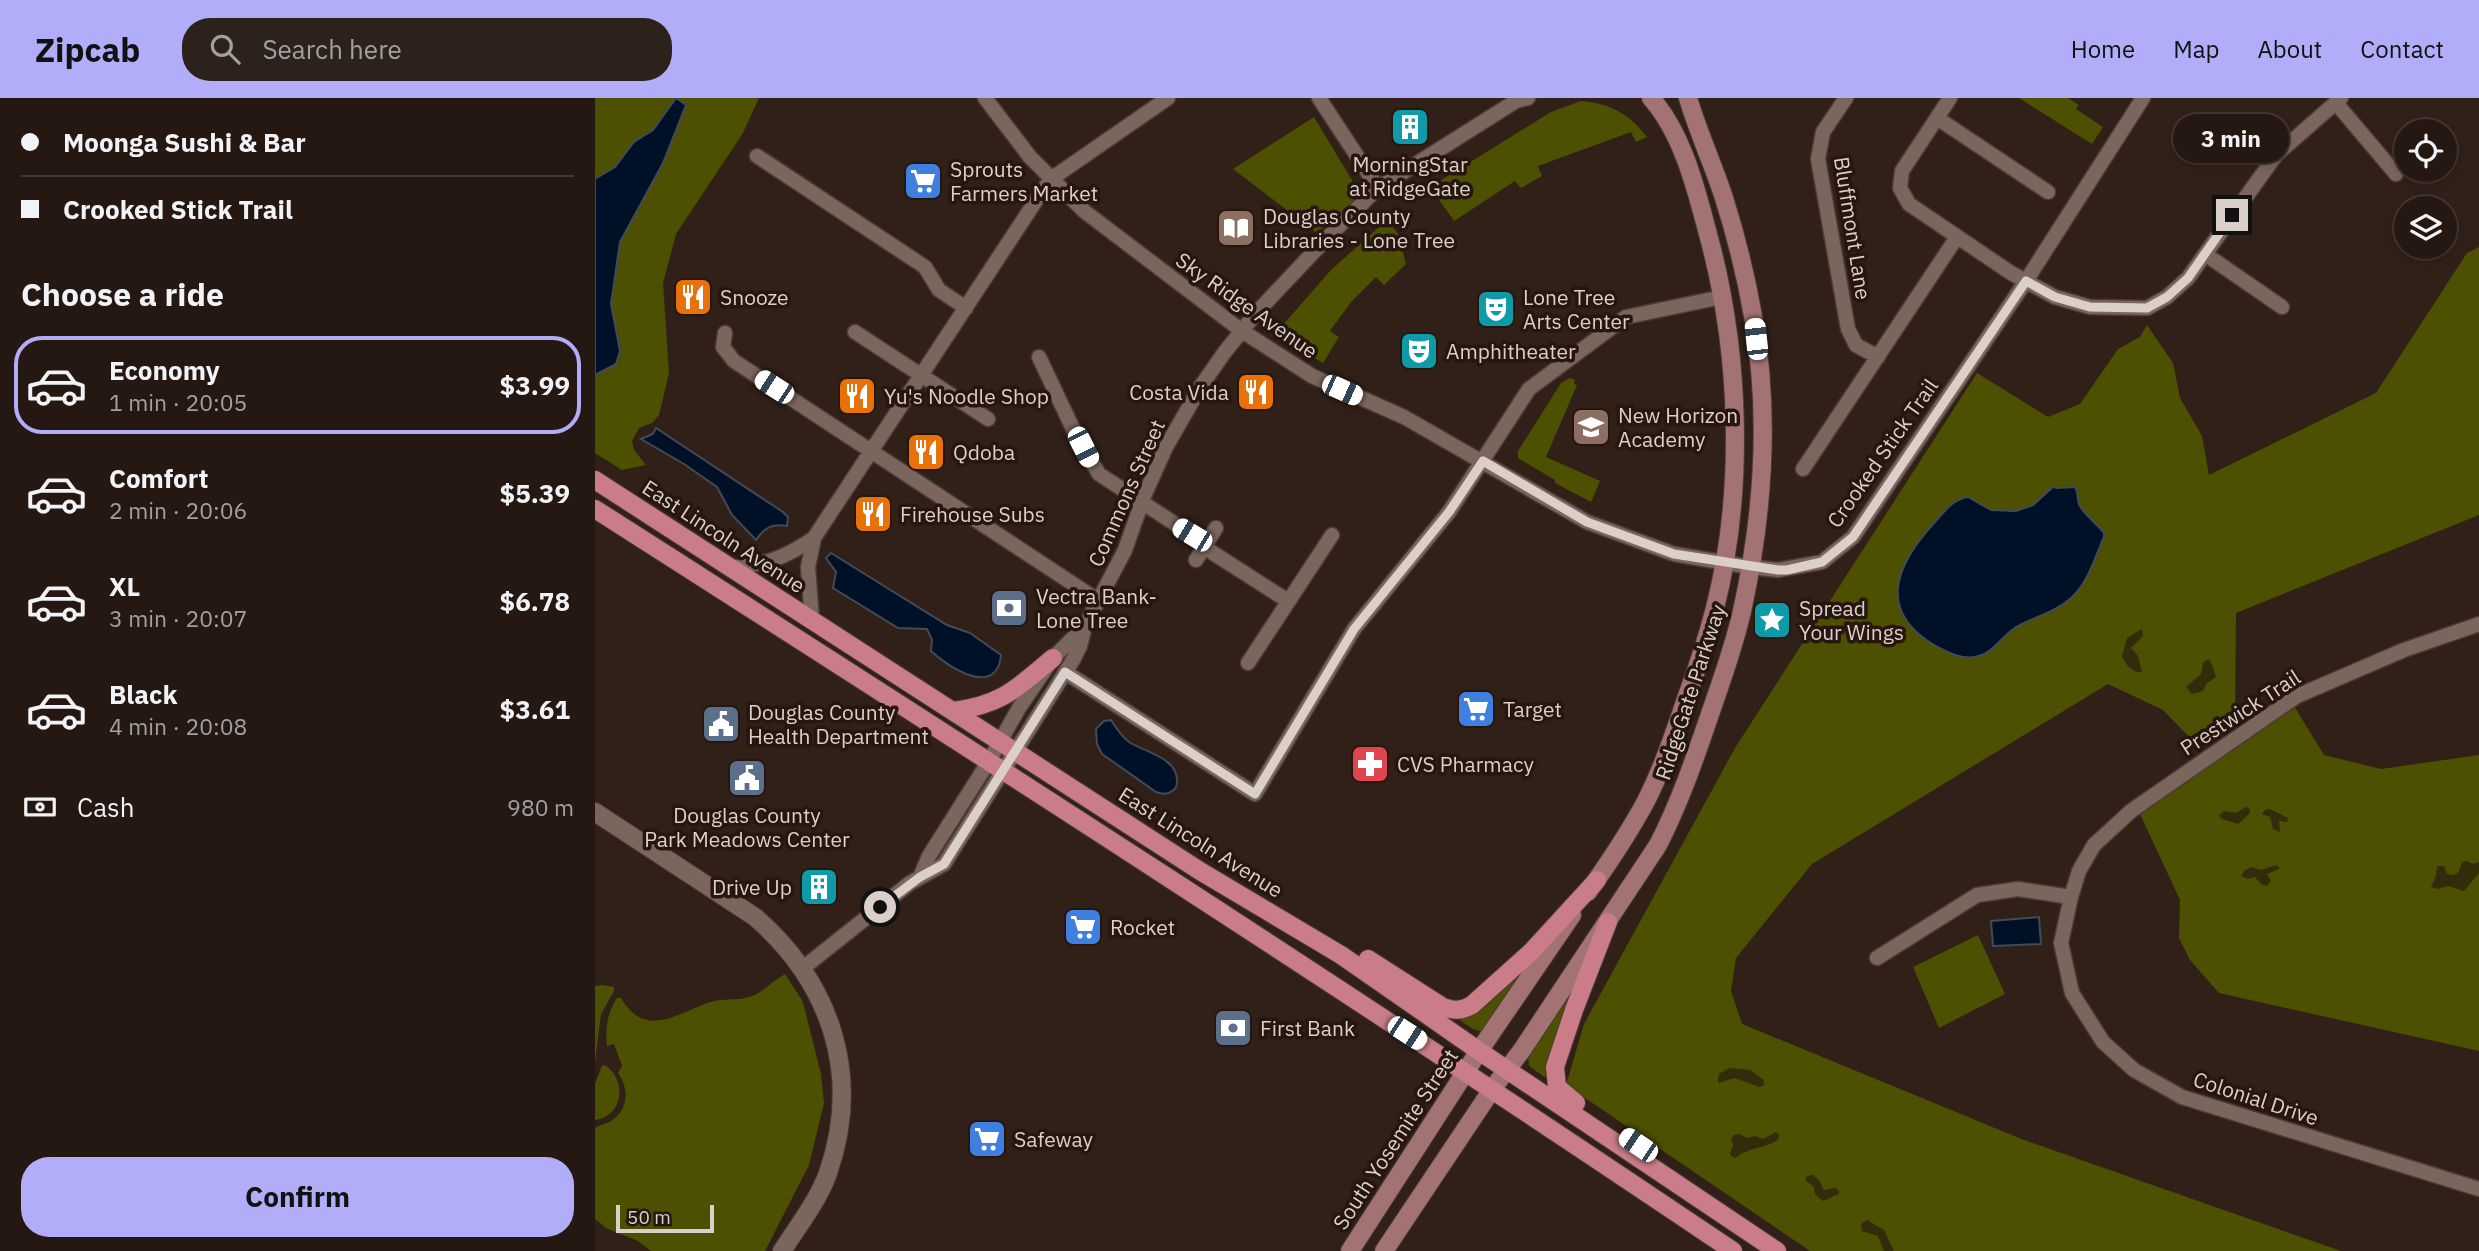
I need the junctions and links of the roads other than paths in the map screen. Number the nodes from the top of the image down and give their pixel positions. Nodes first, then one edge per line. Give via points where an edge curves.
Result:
1 (985, 98) edge
2 (1168, 98) edge
3 (1319, 98) edge
4 (1651, 98) edge
5 (1688, 98) edge
6 (1846, 98) edge
7 (1951, 98) edge
8 (2143, 98) edge
9 (1521, 99) edge
10 (2338, 101) edge
11 (1937, 118) junction
12 (757, 156) dead end
13 (2394, 171) edge
14 (1051, 179) junction
15 (1378, 188) junction
16 (2048, 192) dead end
17 (1957, 237) junction
18 (2205, 254) junction
19 (2026, 281) junction
20 (1722, 297) junction
21 (2281, 307) dead end
22 (966, 308) junction
23 (1242, 331) junction
24 (855, 332) dead end
25 (725, 333) dead end
26 (1039, 357) dead end
27 (1878, 357) junction
28 (921, 375) junction
29 (988, 419) dead end
30 (872, 450) junction
31 (1483, 461) junction
32 (1803, 469) dead end
33 (595, 480) edge
34 (1142, 504) junction
35 (595, 509) edge
36 (1216, 528) dead end
37 (1332, 535) dead end
38 (814, 538) junction
39 (1204, 546) junction
40 (1196, 559) dead end
41 (1723, 562) junction
42 (1750, 567) junction
43 (731, 568) junction
44 (1099, 601) junction
45 (1288, 601) junction
46 (812, 620) junction
47 (2479, 624) edge
48 (1085, 626) junction
49 (1053, 658) junction
50 (1248, 663) dead end
51 (1065, 672) junction
52 (953, 711) junction
53 (1000, 741) junction
54 (1015, 751) junction
55 (997, 766) junction
56 (595, 812) edge
57 (1597, 880) junction
58 (2071, 897) junction
59 (1608, 922) junction
60 (1341, 955) junction
61 (1877, 958) dead end
62 (803, 968) junction
63 (1479, 1051) junction
64 (1507, 1069) junction
65 (1467, 1071) junction
66 (1493, 1088) junction
67 (2479, 1189) edge
68 (1720, 1212) junction
69 (782, 1251) edge
70 (1350, 1251) edge
71 (1384, 1251) edge
72 (1733, 1251) edge
73 (1777, 1251) edge

1 - 14 street, Sky Ridge Avenue
2 - 14 street
3 - 15 street
4 - 20 main road, RidgeGate Parkway via 1678,141 1696,191
5 - 42 main road, RidgeGate Parkway via 1724,198 1753,318 1762,443
6 - 27 street, Bluffmont Lane via 1823,132 1818,159 1848,329 1856,345
7 - 11 street
8 - 19 street, Crooked Stick Trail
9 - 15 street, Commons Street
10 - 13 street
10 - 18 street via 2276,155
11 - 16 street
11 - 17 street via 1902,171 1900,188 1909,204
12 - 22 street via 925,267 939,290
14 - 22 street
14 - 23 street, Sky Ridge Avenue via 1108,231
15 - 23 street, Commons Street
17 - 19 street
17 - 27 street
18 - 19 street via 2188,278 2147,308 2090,307 2055,297
18 - 21 street
19 - 42 street, Crooked Stick Trail via 1853,537 1822,562 1787,570
20 - 31 street via 1626,317 1529,389
20 - 41 main road, RidgeGate Parkway via 1735,443
22 - 28 street
23 - 31 street, Sky Ridge Avenue via 1312,376 1403,417
23 - 34 street, Commons Street via 1201,386 1166,447
24 - 28 street
25 - 30 street via 723,347 734,361
26 - 34 street via 1090,462 1099,474
27 - 32 street
28 - 29 street
28 - 30 street
30 - 38 street
30 - 44 street
31 - 41 street, Sky Ridge Avenue via 1587,522 1674,554
31 - 51 street via 1449,512 1354,629 1255,794 1141,713
33 - 43 main road, East Lincoln Avenue
34 - 39 street
34 - 44 street, Commons Street
35 - 55 main road
36 - 39 street
37 - 45 street
38 - 43 street via 781,559
38 - 46 street via 808,567
39 - 40 street
39 - 45 street
41 - 42 street, Crooked Stick Trail
41 - 57 main road, RidgeGate Parkway via 1715,606 1675,731 1645,802
42 - 59 main road, RidgeGate Parkway via 1731,651 1674,813
43 - 46 main road, East Lincoln Avenue
44 - 48 street, Commons Street
45 - 50 street
46 - 52 main road, East Lincoln Avenue
47 - 58 street, Prestwick Trail via 2297,696 2256,722 2131,811 2094,845
48 - 49 street, Commons Street
48 - 51 street, Commons Street
49 - 52 main road via 997,701
49 - 53 street, Commons Street
51 - 54 street, Commons Street
52 - 53 main road, East Lincoln Avenue
53 - 54 main road, East Lincoln Avenue
53 - 55 street, Commons Street
54 - 55 street, Commons Street
54 - 60 main road, East Lincoln Avenue via 1200,871
55 - 62 street via 944,864 920,877
55 - 65 main road
56 - 62 street via 755,917
57 - 60 main road via 1531,952 1463,1010 1443,1007 1361,955
57 - 63 main road, RidgeGate Parkway
58 - 61 street via 2018,889 1977,895
58 - 67 street, Colonial Drive via 2061,943 2072,993 2102,1042 2134,1070 2182,1097
59 - 64 main road, RidgeGate Parkway
59 - 68 main road via 1555,1068 1556,1083 1566,1097 1701,1187
60 - 63 main road, East Lincoln Avenue
62 - 69 street via 835,1041 842,1109 828,1173
63 - 64 main road, East Lincoln Avenue
63 - 65 main road, South Yosemite Street
64 - 66 main road, RidgeGate Parkway
64 - 68 main road, East Lincoln Avenue
65 - 66 main road
65 - 70 main road, South Yosemite Street
66 - 71 main road
66 - 72 main road
68 - 73 main road, East Lincoln Avenue

